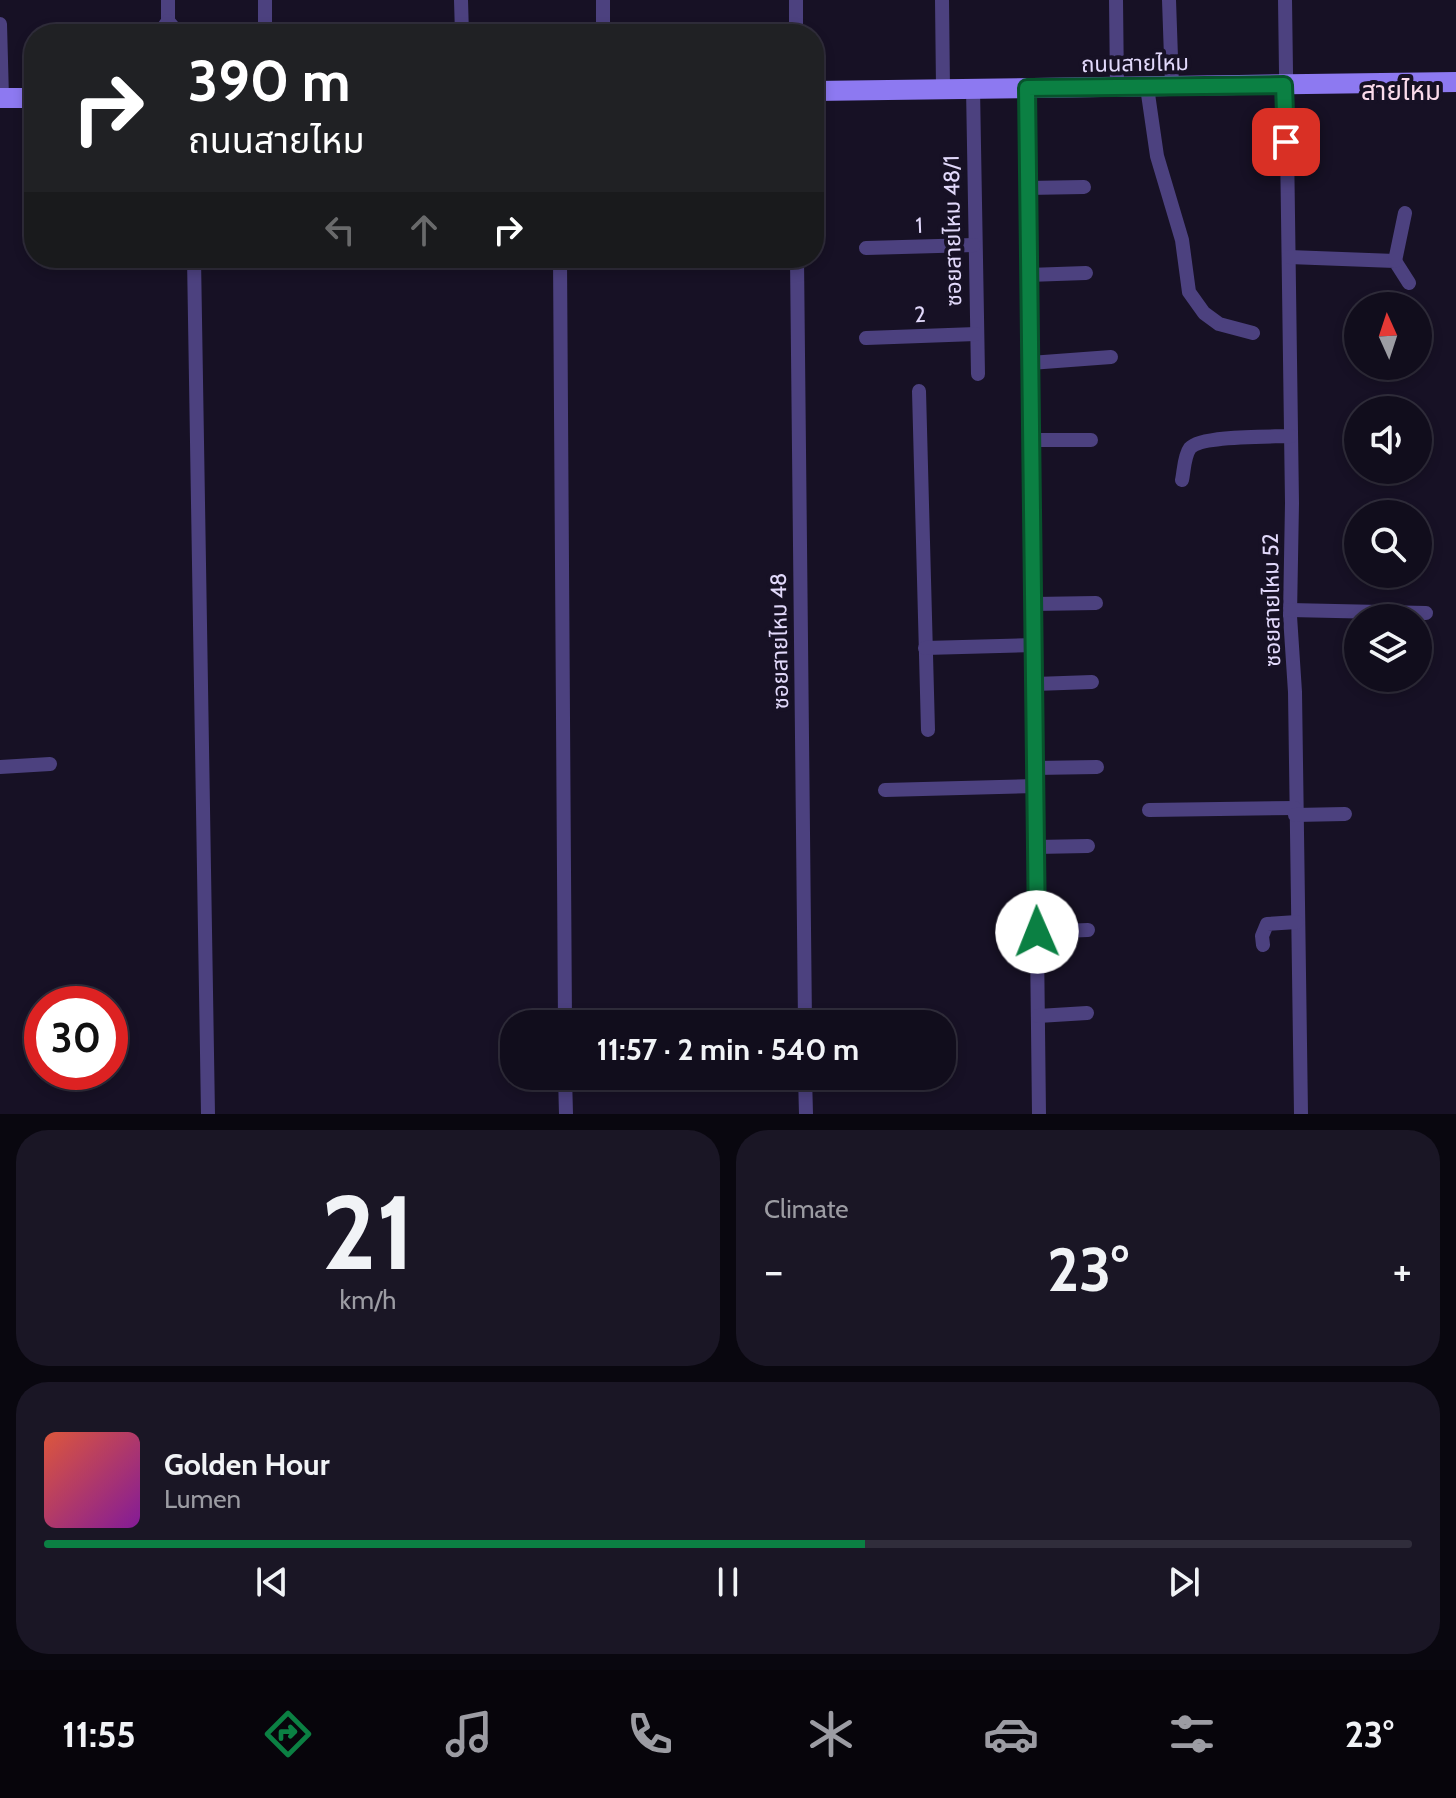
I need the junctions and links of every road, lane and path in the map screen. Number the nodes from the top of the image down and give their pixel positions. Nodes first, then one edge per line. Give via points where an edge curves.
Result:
1 (168, 0) edge
2 (265, 0) edge
3 (461, 0) edge
4 (603, 0) edge
5 (796, 0) edge
6 (942, 0) edge
7 (1116, 0) edge
8 (1169, 0) edge
9 (1285, 0) edge
10 (168, 21) junction
11 (0, 24) edge
12 (166, 24) edge
13 (171, 24) edge
14 (265, 24) edge
15 (462, 24) edge
16 (603, 24) edge
17 (796, 24) edge
18 (1456, 82) edge
19 (1284, 85) junction
20 (1172, 86) junction
21 (1117, 87) junction
22 (1147, 87) junction
23 (943, 88) junction
24 (973, 88) junction
25 (1027, 88) junction
26 (824, 91) edge
27 (1, 98) edge
28 (24, 98) edge
29 (1084, 187) dead end
30 (1027, 188) junction
31 (1405, 213) dead end
32 (974, 245) junction
33 (866, 248) dead end
34 (1289, 257) junction
35 (1395, 261) junction
36 (194, 268) edge
37 (560, 268) edge
38 (797, 268) edge
39 (1086, 273) dead end
40 (1028, 275) junction
41 (1409, 283) dead end
42 (1253, 333) dead end
43 (976, 334) junction
44 (866, 338) dead end
45 (1111, 357) dead end
46 (1030, 363) junction
47 (978, 374) dead end
48 (919, 391) dead end
49 (1291, 436) junction
50 (1031, 440) junction
51 (1091, 440) dead end
52 (1182, 480) dead end
53 (1096, 603) dead end
54 (1034, 604) junction
55 (1290, 610) junction
56 (1344, 611) edge
57 (1034, 645) junction
58 (925, 648) junction
59 (1092, 682) dead end
60 (1035, 684) junction
61 (928, 730) dead end
62 (50, 764) dead end
63 (0, 767) edge
64 (1097, 767) dead end
65 (1035, 768) junction
66 (1035, 786) junction
67 (885, 790) dead end
68 (1149, 810) dead end
69 (1295, 812) junction
70 (1345, 814) dead end
71 (1088, 846) dead end
72 (1036, 847) junction
73 (1297, 922) junction
74 (1088, 930) dead end
75 (1037, 932) junction
76 (1263, 945) dead end
77 (565, 1010) edge
78 (805, 1010) edge
79 (1087, 1013) dead end
80 (1038, 1016) junction
81 (565, 1090) edge
82 (805, 1090) edge
83 (208, 1114) edge
84 (566, 1114) edge
85 (806, 1114) edge
86 (1039, 1114) edge
87 (1301, 1114) edge

1 - 10 street
2 - 14 street
3 - 15 street
4 - 16 street
5 - 17 street
6 - 23 street
7 - 21 street
8 - 20 street
9 - 19 street, ซอยสายไหม 52
10 - 12 street
10 - 13 street
11 - 27 street
18 - 19 main road, ถนนสายไหม
19 - 20 main road, ถนนสายไหม
19 - 34 street, ซอยสายไหม 52
20 - 22 main road, ถนนสายไหม
21 - 22 main road, ถนนสายไหม
21 - 25 main road, ถนนสายไหม
22 - 42 street via 1157,156 1182,240 1189,292 1219,324
23 - 24 main road, ถนนสายไหม
23 - 26 main road, ถนนสายไหม
24 - 25 main road, ถนนสายไหม
24 - 32 street, ซอยสายไหม 48/1
25 - 30 street
27 - 28 main road
29 - 30 street
30 - 40 street
31 - 35 street
32 - 33 street, 1
32 - 43 street, ซอยสายไหม 48/1
34 - 35 street
34 - 49 street, ซอยสายไหม 52
35 - 41 street
36 - 83 street
37 - 77 street
38 - 78 street, ซอยสายไหม 48
39 - 40 street
40 - 46 street
43 - 44 street, 2
43 - 47 street, ซอยสายไหม 48/1
45 - 46 street
46 - 50 street
48 - 58 street
49 - 52 street via 1197,443 1186,457
49 - 55 street, ซอยสายไหม 52
50 - 51 street
50 - 54 street
53 - 54 street
54 - 57 street
55 - 56 street
55 - 69 street, ซอยสายไหม 52
57 - 58 street
57 - 60 street
58 - 61 street
59 - 60 street
60 - 65 street
62 - 63 street
64 - 65 street
65 - 66 street
66 - 67 street
66 - 72 street
68 - 69 street
69 - 70 street
69 - 73 street, ซอยสายไหม 52
71 - 72 street
72 - 75 street
73 - 76 street via 1267,924
73 - 87 street, ซอยสายไหม 52
74 - 75 street
75 - 80 street
79 - 80 street
80 - 86 street
81 - 84 street
82 - 85 street

